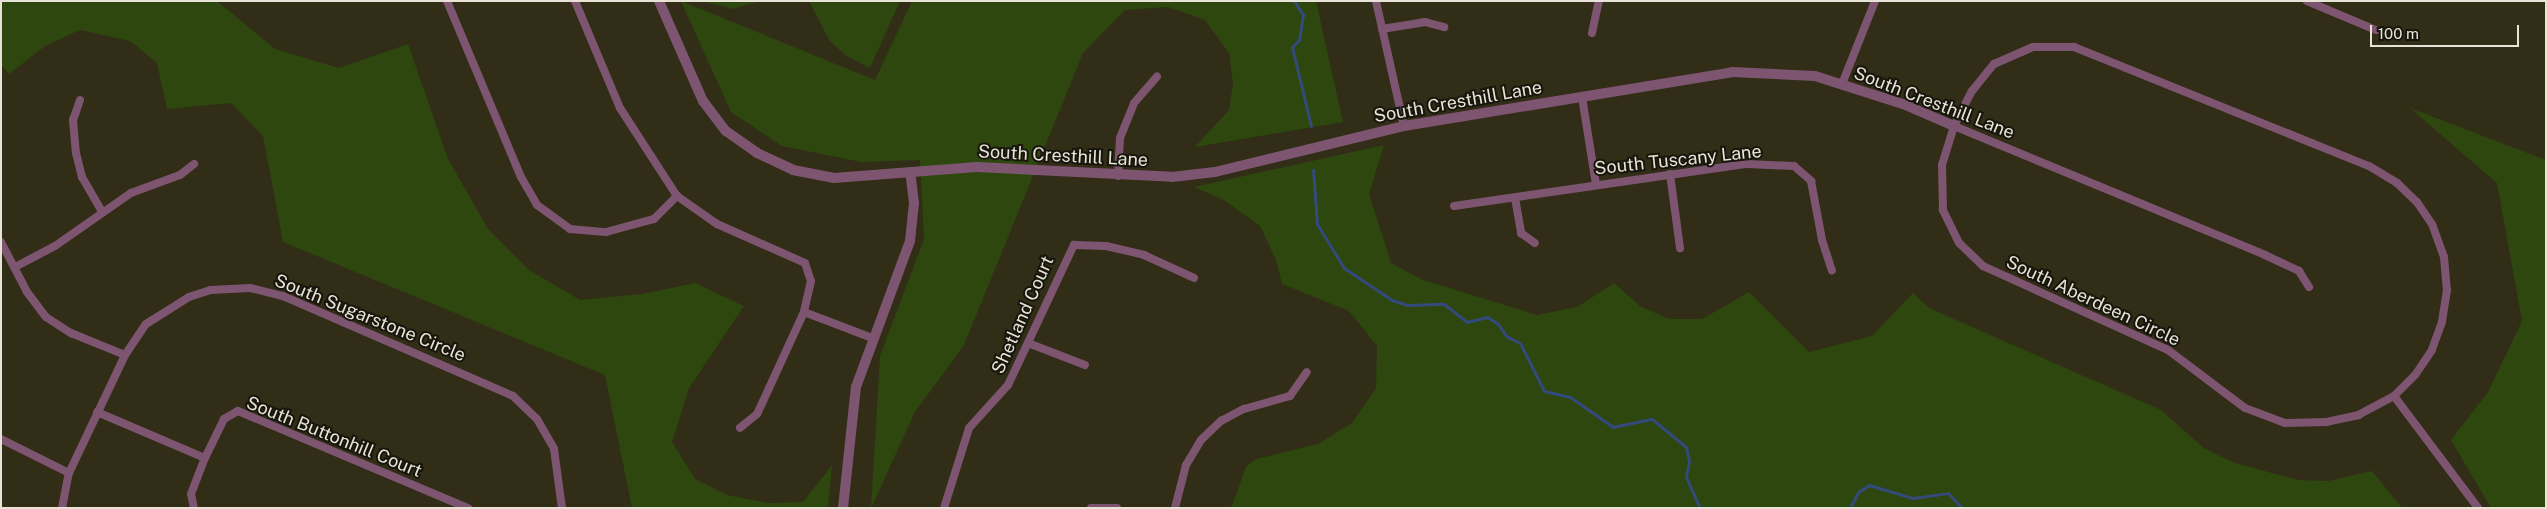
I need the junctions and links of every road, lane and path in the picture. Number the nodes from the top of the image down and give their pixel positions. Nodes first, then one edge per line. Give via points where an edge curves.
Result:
1 (447, 1) edge
2 (575, 1) edge
3 (659, 1) edge
4 (1376, 1) edge
5 (1599, 1) edge
6 (1876, 1) edge
7 (2306, 1) edge
8 (1444, 27) dead end
9 (1382, 29) junction
10 (2376, 30) dead end
11 (1592, 33) dead end
12 (1157, 77) dead end
13 (1842, 84) junction
14 (1582, 97) junction
15 (80, 100) dead end
16 (1404, 126) junction
17 (1954, 126) junction
18 (194, 164) dead end
19 (910, 172) junction
20 (1670, 174) junction
21 (1118, 176) junction
22 (1596, 184) junction
23 (677, 196) junction
24 (1515, 198) junction
25 (1454, 206) dead end
26 (102, 211) junction
27 (1, 242) edge
28 (1535, 243) dead end
29 (1680, 248) dead end
30 (15, 267) junction
31 (1832, 270) dead end
32 (1194, 278) dead end
33 (2309, 287) dead end
34 (804, 312) junction
35 (872, 338) junction
36 (1028, 343) junction
37 (125, 355) junction
38 (1084, 365) dead end
39 (1307, 372) dead end
40 (2394, 396) junction
41 (97, 412) junction
42 (740, 428) dead end
43 (1, 439) edge
44 (205, 458) junction
45 (69, 473) junction
46 (62, 508) edge
47 (194, 508) edge
48 (468, 508) edge
49 (562, 508) edge
50 (843, 508) edge
51 (944, 508) edge
52 (1091, 508) edge
53 (1117, 508) edge
54 (1175, 508) edge
55 (2478, 508) edge

1 - 23 street via 537,205 570,229 606,232 654,219
2 - 23 street via 620,108
3 - 19 street, South Cresthill Lane via 703,101 740,143 792,170 813,175 859,179
4 - 9 street
5 - 11 street
6 - 13 street
7 - 10 street
8 - 9 street via 1425,22
9 - 16 street
12 - 21 street via 1134,103 1120,138
13 - 14 street, South Cresthill Lane via 1795,74 1732,72
13 - 17 street, South Cresthill Lane
14 - 16 street, South Cresthill Lane
14 - 22 street
15 - 26 street via 73,120 76,153 82,177
16 - 21 street, South Cresthill Lane via 1215,172 1172,177
17 - 33 street, South Cresthill Lane via 2264,255 2298,271
17 - 40 street, South Aberdeen Circle via 1942,165 1943,210 1958,243 1983,266 2168,350 2245,408 2285,423 2327,422 2359,415
17 - 40 street, South Aberdeen Circle via 1972,91 1994,64 2033,47 2074,47 2369,166 2397,182 2417,202 2432,224 2444,257 2446,290 2442,322 2432,350
18 - 26 street via 180,175 132,193
19 - 21 street, South Cresthill Lane via 1004,167
19 - 35 street via 914,203 910,241
20 - 22 street, South Tuscany Lane
20 - 29 street
20 - 31 street, South Tuscany Lane via 1747,164 1794,166 1811,181 1822,240
22 - 24 street, South Tuscany Lane
23 - 34 street via 717,224 805,263 811,281
24 - 25 street, South Tuscany Lane
24 - 28 street via 1521,233
26 - 30 street via 54,246
27 - 30 street
30 - 37 street via 27,292 46,317 71,333
32 - 36 street, Shetland Court via 1144,255 1106,246 1074,245
34 - 35 street
34 - 42 street via 757,414
35 - 50 street via 856,387
36 - 38 street
36 - 51 street, Shetland Court via 1008,385 968,428
37 - 41 street, South Sugarstone Circle
37 - 49 street, South Sugarstone Circle via 146,324 189,297 233,288 283,296 513,396 537,419 554,449
39 - 54 street via 1290,396 1244,409 1220,422 1201,440 1186,465
40 - 55 street
41 - 44 street
41 - 45 street, South Sugarstone Circle
43 - 45 street
44 - 47 street, South Buttonhill Court via 191,494
44 - 48 street, South Buttonhill Court via 224,418 238,411
45 - 46 street, South Sugarstone Circle
52 - 53 street

